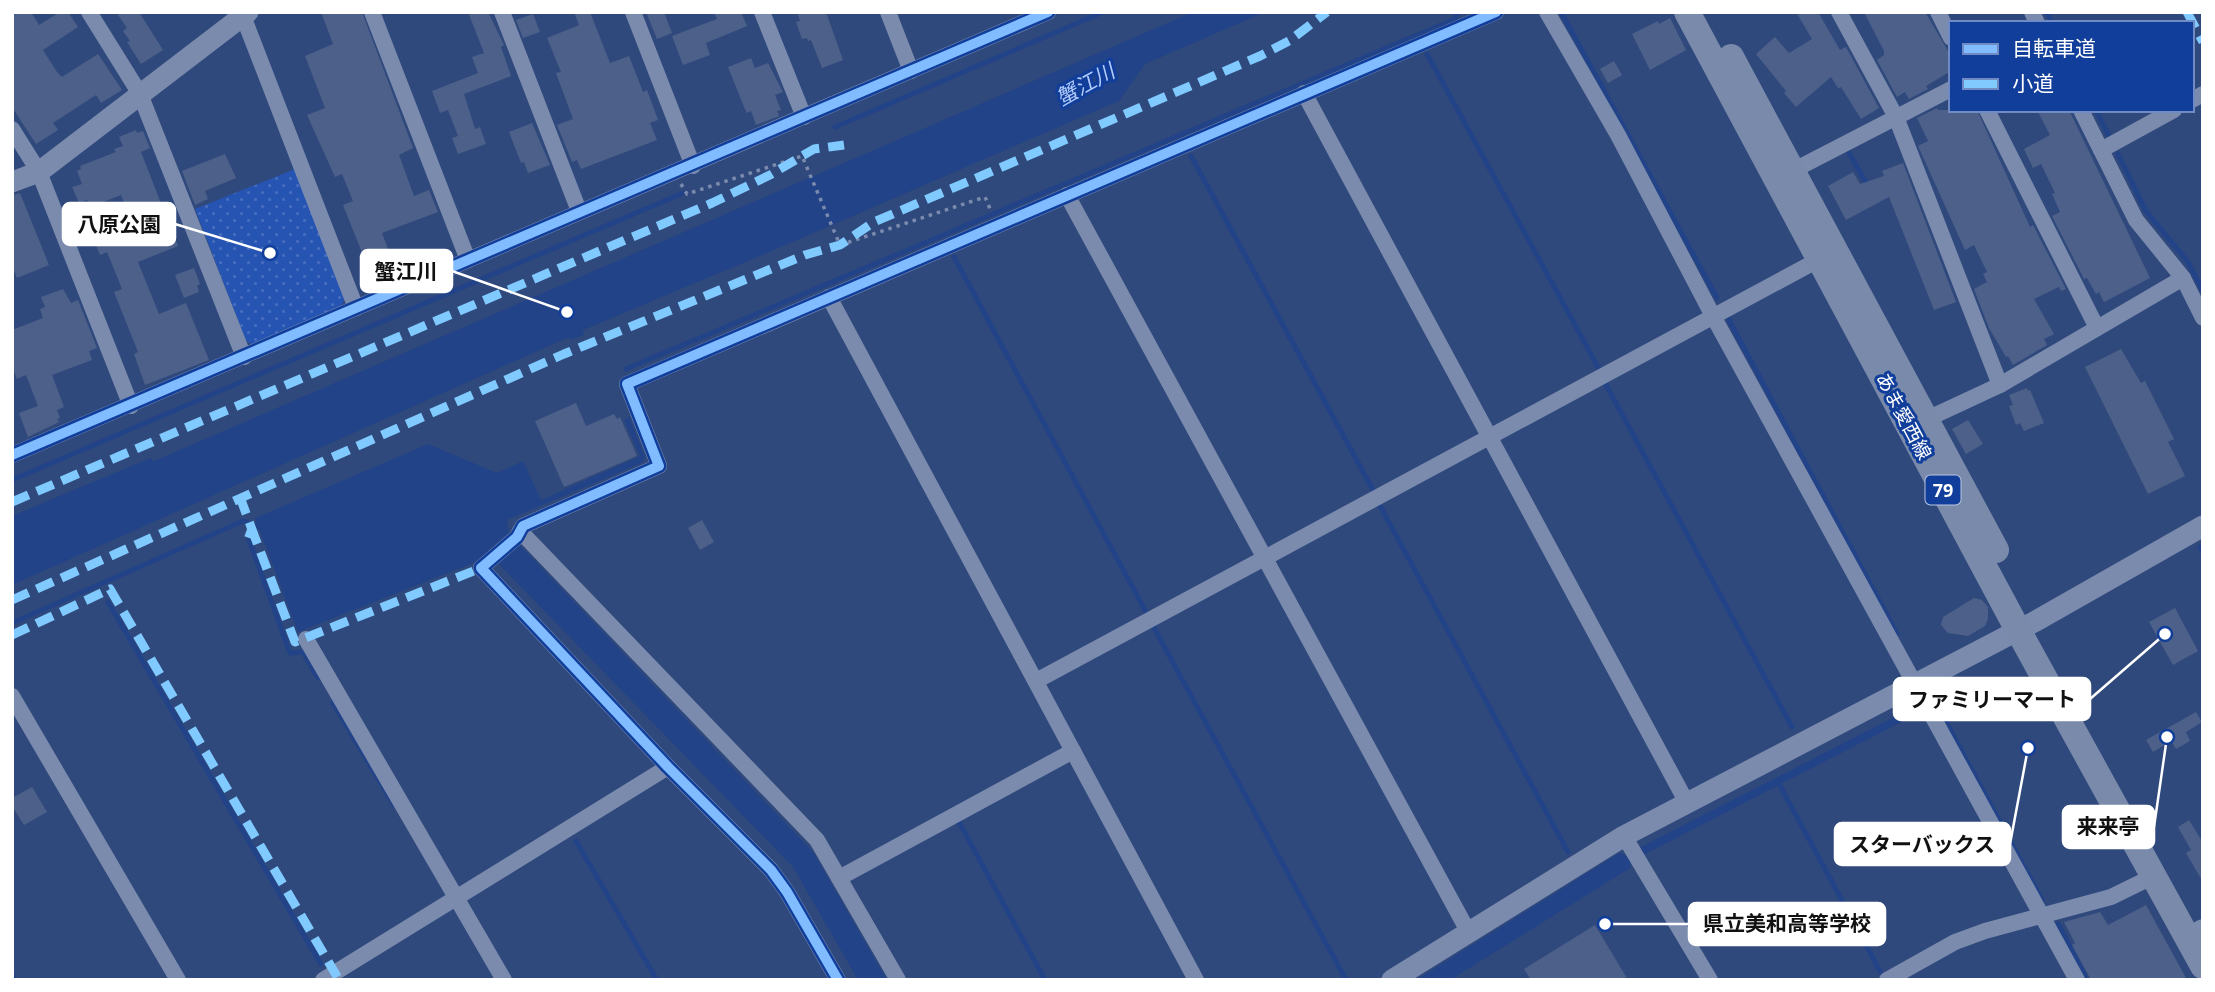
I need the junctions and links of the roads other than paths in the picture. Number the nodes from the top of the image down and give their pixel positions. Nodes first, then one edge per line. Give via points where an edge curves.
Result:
1 (89, 12) edge
2 (372, 12) edge
3 (502, 12) edge
4 (633, 12) edge
5 (762, 12) edge
6 (888, 12) edge
7 (1048, 12) edge
8 (1496, 12) edge
9 (1547, 12) edge
10 (1687, 12) edge
11 (1707, 12) edge
12 (1839, 12) edge
13 (1938, 12) edge
14 (245, 14) edge
15 (1018, 18) edge
16 (1949, 34) edge
17 (911, 71) junction
18 (1949, 90) edge
19 (1304, 93) junction
20 (140, 94) junction
21 (1988, 112) edge
22 (2082, 112) edge
23 (2170, 112) edge
24 (804, 117) junction
25 (1896, 117) junction
26 (12, 129) edge
27 (2101, 150) junction
28 (693, 166) junction
29 (1794, 170) junction
30 (39, 172) junction
31 (12, 182) edge
32 (1067, 195) junction
33 (579, 211) junction
34 (1819, 259) junction
35 (468, 260) junction
36 (2183, 278) junction
37 (830, 297) junction
38 (356, 309) junction
39 (1713, 316) junction
40 (2203, 318) edge
41 (2097, 328) junction
42 (244, 357) junction
43 (2000, 385) junction
44 (131, 405) junction
45 (1927, 419) junction
46 (1490, 436) junction
47 (14, 449) edge
48 (2203, 526) edge
49 (518, 534) junction
50 (1265, 558) junction
51 (2026, 626) junction
52 (306, 639) dead end
53 (1035, 681) junction
54 (1915, 684) junction
55 (12, 696) edge
56 (1073, 751) junction
57 (668, 766) junction
58 (1687, 803) junction
59 (1625, 836) junction
60 (2154, 876) junction
61 (839, 878) junction
62 (456, 898) junction
63 (2043, 915) junction
64 (2202, 929) edge
65 (1469, 933) junction
66 (2203, 966) edge
67 (178, 980) edge
68 (323, 980) edge
69 (504, 980) edge
70 (838, 980) edge
71 (898, 980) edge
72 (1196, 980) edge
73 (1392, 980) edge
74 (1710, 980) edge
75 (1888, 980) edge
76 (2077, 980) edge

1 - 20 street
2 - 35 street
3 - 33 street
4 - 28 street
5 - 24 street
6 - 17 street
7 - 15 street
8 - 19 street
9 - 39 street
10 - 34 main road, あま愛西線 / 79
11 - 29 main road, あま愛西線 / 79
12 - 25 street
13 - 16 street
14 - 20 street
14 - 38 street
15 - 17 street
17 - 24 street
18 - 25 street
19 - 32 street
19 - 46 street
20 - 30 street
20 - 42 street
21 - 41 street
22 - 27 street
23 - 27 street
24 - 28 street
25 - 29 street
25 - 43 street
26 - 30 street
27 - 36 street via 2136,220
28 - 33 street
29 - 45 main road, あま愛西線 / 79
30 - 31 street
30 - 44 street
32 - 37 street
32 - 50 street
33 - 35 street
34 - 39 street
34 - 51 main road, あま愛西線 / 79
35 - 38 street
36 - 40 street
36 - 41 street
37 - 49 street via 627,384 659,466 523,526
37 - 53 street
38 - 42 street
39 - 46 street
39 - 54 street
41 - 43 street
42 - 44 street
43 - 45 street
44 - 47 street
45 - 51 main road, あま愛西線 / 79
46 - 50 street
46 - 58 street
48 - 51 street
49 - 57 street via 481,568
49 - 61 street via 817,840
50 - 53 street
50 - 65 street
51 - 54 street
51 - 60 main road, あま愛西線 / 79
51 - 64 main road, あま愛西線 / 79
52 - 62 street
53 - 56 street
54 - 58 street
54 - 63 street
55 - 67 street
56 - 61 street
56 - 72 street
57 - 62 street
57 - 70 street via 771,870
58 - 59 street
59 - 65 street
59 - 74 street
60 - 63 street via 2111,897
60 - 66 main road, あま愛西線 / 79
61 - 71 street
62 - 68 street
62 - 69 street
63 - 75 street via 1955,942
63 - 76 street
65 - 73 street

